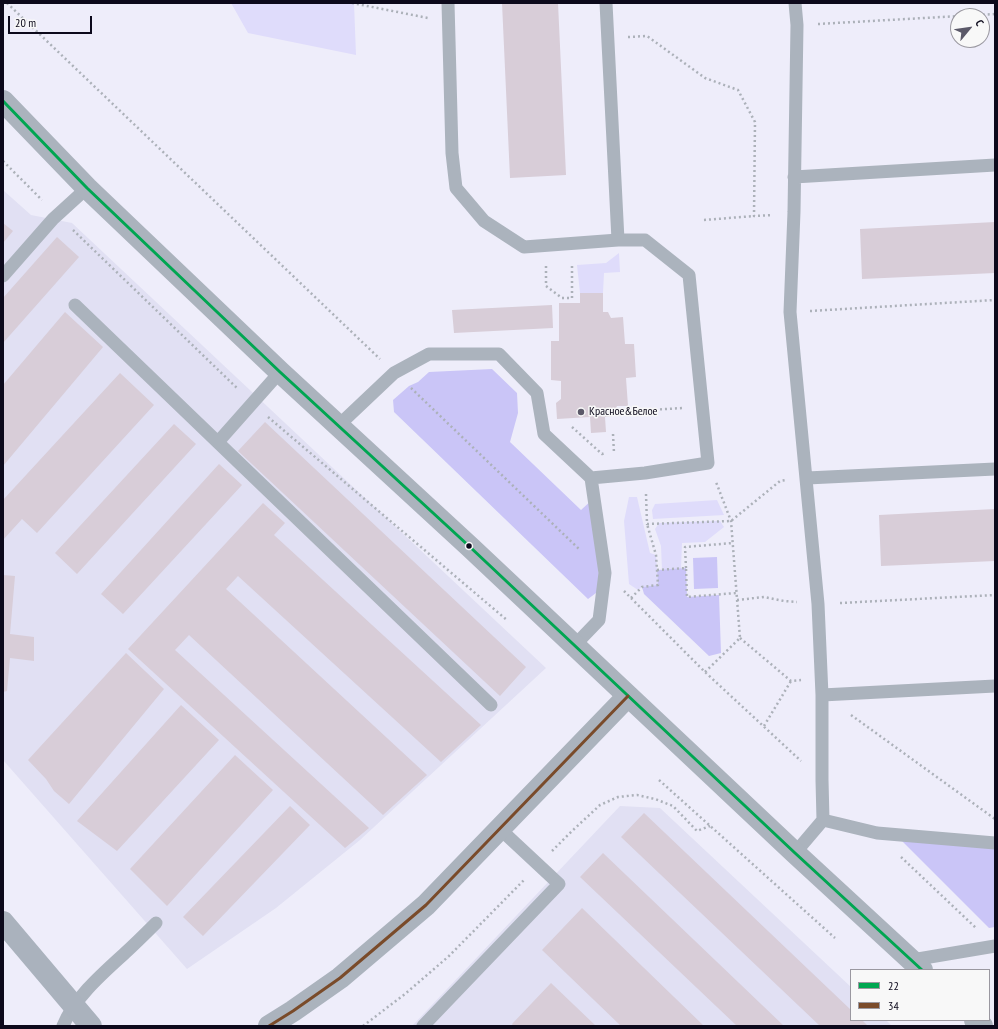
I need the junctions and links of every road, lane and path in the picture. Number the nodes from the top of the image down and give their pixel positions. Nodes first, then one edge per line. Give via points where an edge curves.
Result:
1 (7, 3) edge
2 (352, 3) edge
3 (448, 3) edge
4 (606, 3) edge
5 (795, 3) edge
6 (995, 14) edge
7 (449, 23) junction
8 (797, 25) junction
9 (608, 40) junction
10 (3, 101) edge
11 (995, 165) edge
12 (794, 177) junction
13 (87, 188) junction
14 (794, 212) junction
15 (754, 216) junction
16 (704, 220) dead end
17 (618, 240) junction
18 (572, 259) dead end
19 (546, 261) dead end
20 (3, 276) edge
21 (995, 300) edge
22 (75, 305) dead end
23 (790, 312) junction
24 (280, 372) junction
25 (394, 373) junction
26 (684, 408) dead end
27 (650, 410) dead end
28 (338, 426) junction
29 (572, 427) dead end
30 (613, 434) dead end
31 (218, 442) junction
32 (621, 452) dead end
33 (614, 453) junction
34 (708, 463) junction
35 (995, 469) edge
36 (645, 473) junction
37 (591, 478) junction
38 (807, 478) junction
39 (731, 521) junction
40 (647, 524) junction
41 (733, 543) junction
42 (686, 568) junction
43 (657, 570) junction
44 (605, 573) junction
45 (736, 593) junction
46 (995, 595) edge
47 (631, 598) junction
48 (737, 600) junction
49 (818, 604) junction
50 (740, 638) junction
51 (574, 646) junction
52 (705, 672) junction
53 (821, 677) junction
54 (791, 681) junction
55 (995, 686) edge
56 (822, 695) junction
57 (628, 696) junction
58 (491, 705) dead end
59 (764, 726) junction
60 (659, 780) dead end
61 (822, 780) junction
62 (995, 819) edge
63 (823, 820) junction
64 (500, 829) junction
65 (877, 833) junction
66 (995, 843) edge
67 (795, 852) junction
68 (3, 922) edge
69 (156, 923) dead end
70 (978, 930) dead end
71 (834, 938) dead end
72 (995, 946) edge
73 (917, 965) edge
74 (63, 1026) edge
75 (91, 1026) edge
76 (269, 1026) edge
77 (423, 1026) edge

1 - 25 path
2 - 7 path
3 - 7 lane
4 - 9 lane
5 - 8 lane
6 - 8 path
7 - 17 lane via 452,153 456,188 484,222 524,247
8 - 12 lane
9 - 15 path via 647,36 705,78 738,90 755,122
9 - 17 lane
10 - 13 street
11 - 12 lane
12 - 14 lane
13 - 20 lane via 53,220
13 - 24 street
14 - 15 path
14 - 23 lane
15 - 16 path
17 - 34 lane via 645,240 689,275
18 - 19 path via 572,298 562,298 546,286
21 - 23 path
22 - 31 lane
23 - 38 lane
24 - 28 street
24 - 31 lane
25 - 28 lane
25 - 37 lane via 429,354 499,354 537,393 544,434
25 - 44 path
26 - 27 path
28 - 51 street
29 - 33 path via 602,454
30 - 33 path
31 - 58 lane
32 - 33 path
34 - 36 lane
34 - 39 path
35 - 38 lane
36 - 37 lane
36 - 40 path
37 - 44 lane
38 - 39 path via 780,481
38 - 49 lane
39 - 40 path
39 - 41 path
40 - 43 path via 656,555
41 - 42 path via 685,547
41 - 45 path
42 - 43 path
42 - 45 path via 687,597
43 - 47 path via 658,585 642,587
44 - 47 path
44 - 51 lane via 599,620
45 - 48 path
46 - 49 path
47 - 52 path
48 - 49 path via 764,597 784,602
48 - 50 path
49 - 53 lane
50 - 52 path
50 - 54 path
51 - 57 street
52 - 59 path
53 - 54 path
53 - 56 lane
54 - 59 path
55 - 56 lane
56 - 61 lane
56 - 62 path
57 - 64 street
57 - 67 street
59 - 61 path
60 - 71 path
61 - 63 lane
63 - 65 lane
63 - 67 lane
64 - 76 street via 426,905 384,942 340,978
64 - 77 lane via 559,884
65 - 66 lane
65 - 70 path
67 - 73 street
68 - 75 main road, bridge
69 - 74 lane via 96,979
72 - 73 lane

